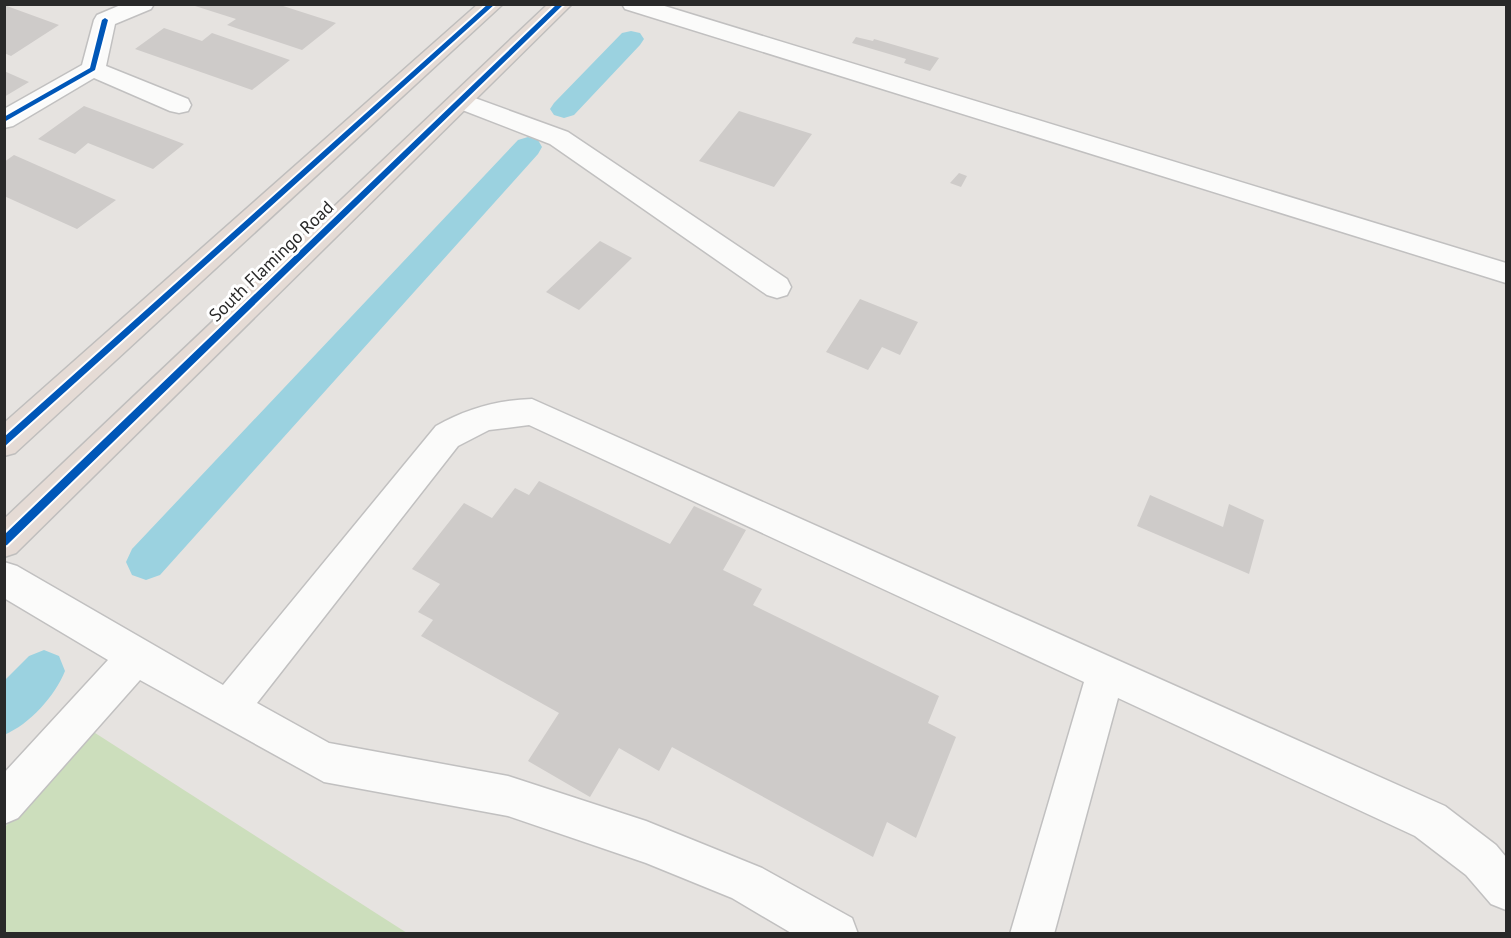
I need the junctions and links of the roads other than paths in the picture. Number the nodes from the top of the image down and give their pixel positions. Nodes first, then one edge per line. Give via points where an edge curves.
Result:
1 (144, 4) edge
2 (492, 4) edge
3 (561, 4) edge
4 (633, 4) edge
5 (97, 12) edge
6 (93, 69) junction
7 (460, 102) junction
8 (179, 105) dead end
9 (4, 120) edge
10 (1506, 273) edge
11 (777, 287) dead end
12 (4, 443) edge
13 (4, 542) edge
14 (4, 578) edge
15 (136, 657) junction
16 (1106, 673) junction
17 (228, 709) junction
18 (4, 804) edge
19 (1506, 889) edge
20 (836, 933) edge
21 (1032, 933) edge

1 - 5 street
2 - 12 highway
3 - 7 highway, South Flamingo Road
4 - 10 street
5 - 6 street
6 - 8 street
6 - 9 street
7 - 11 street via 559,138
7 - 13 highway, South Flamingo Road
14 - 15 street
15 - 17 street
15 - 18 street
16 - 17 street via 532,412 503,412 473,420 447,436
16 - 19 street via 1430,821 1481,860
16 - 21 street
17 - 20 street via 324,762 508,796 646,842 747,884

